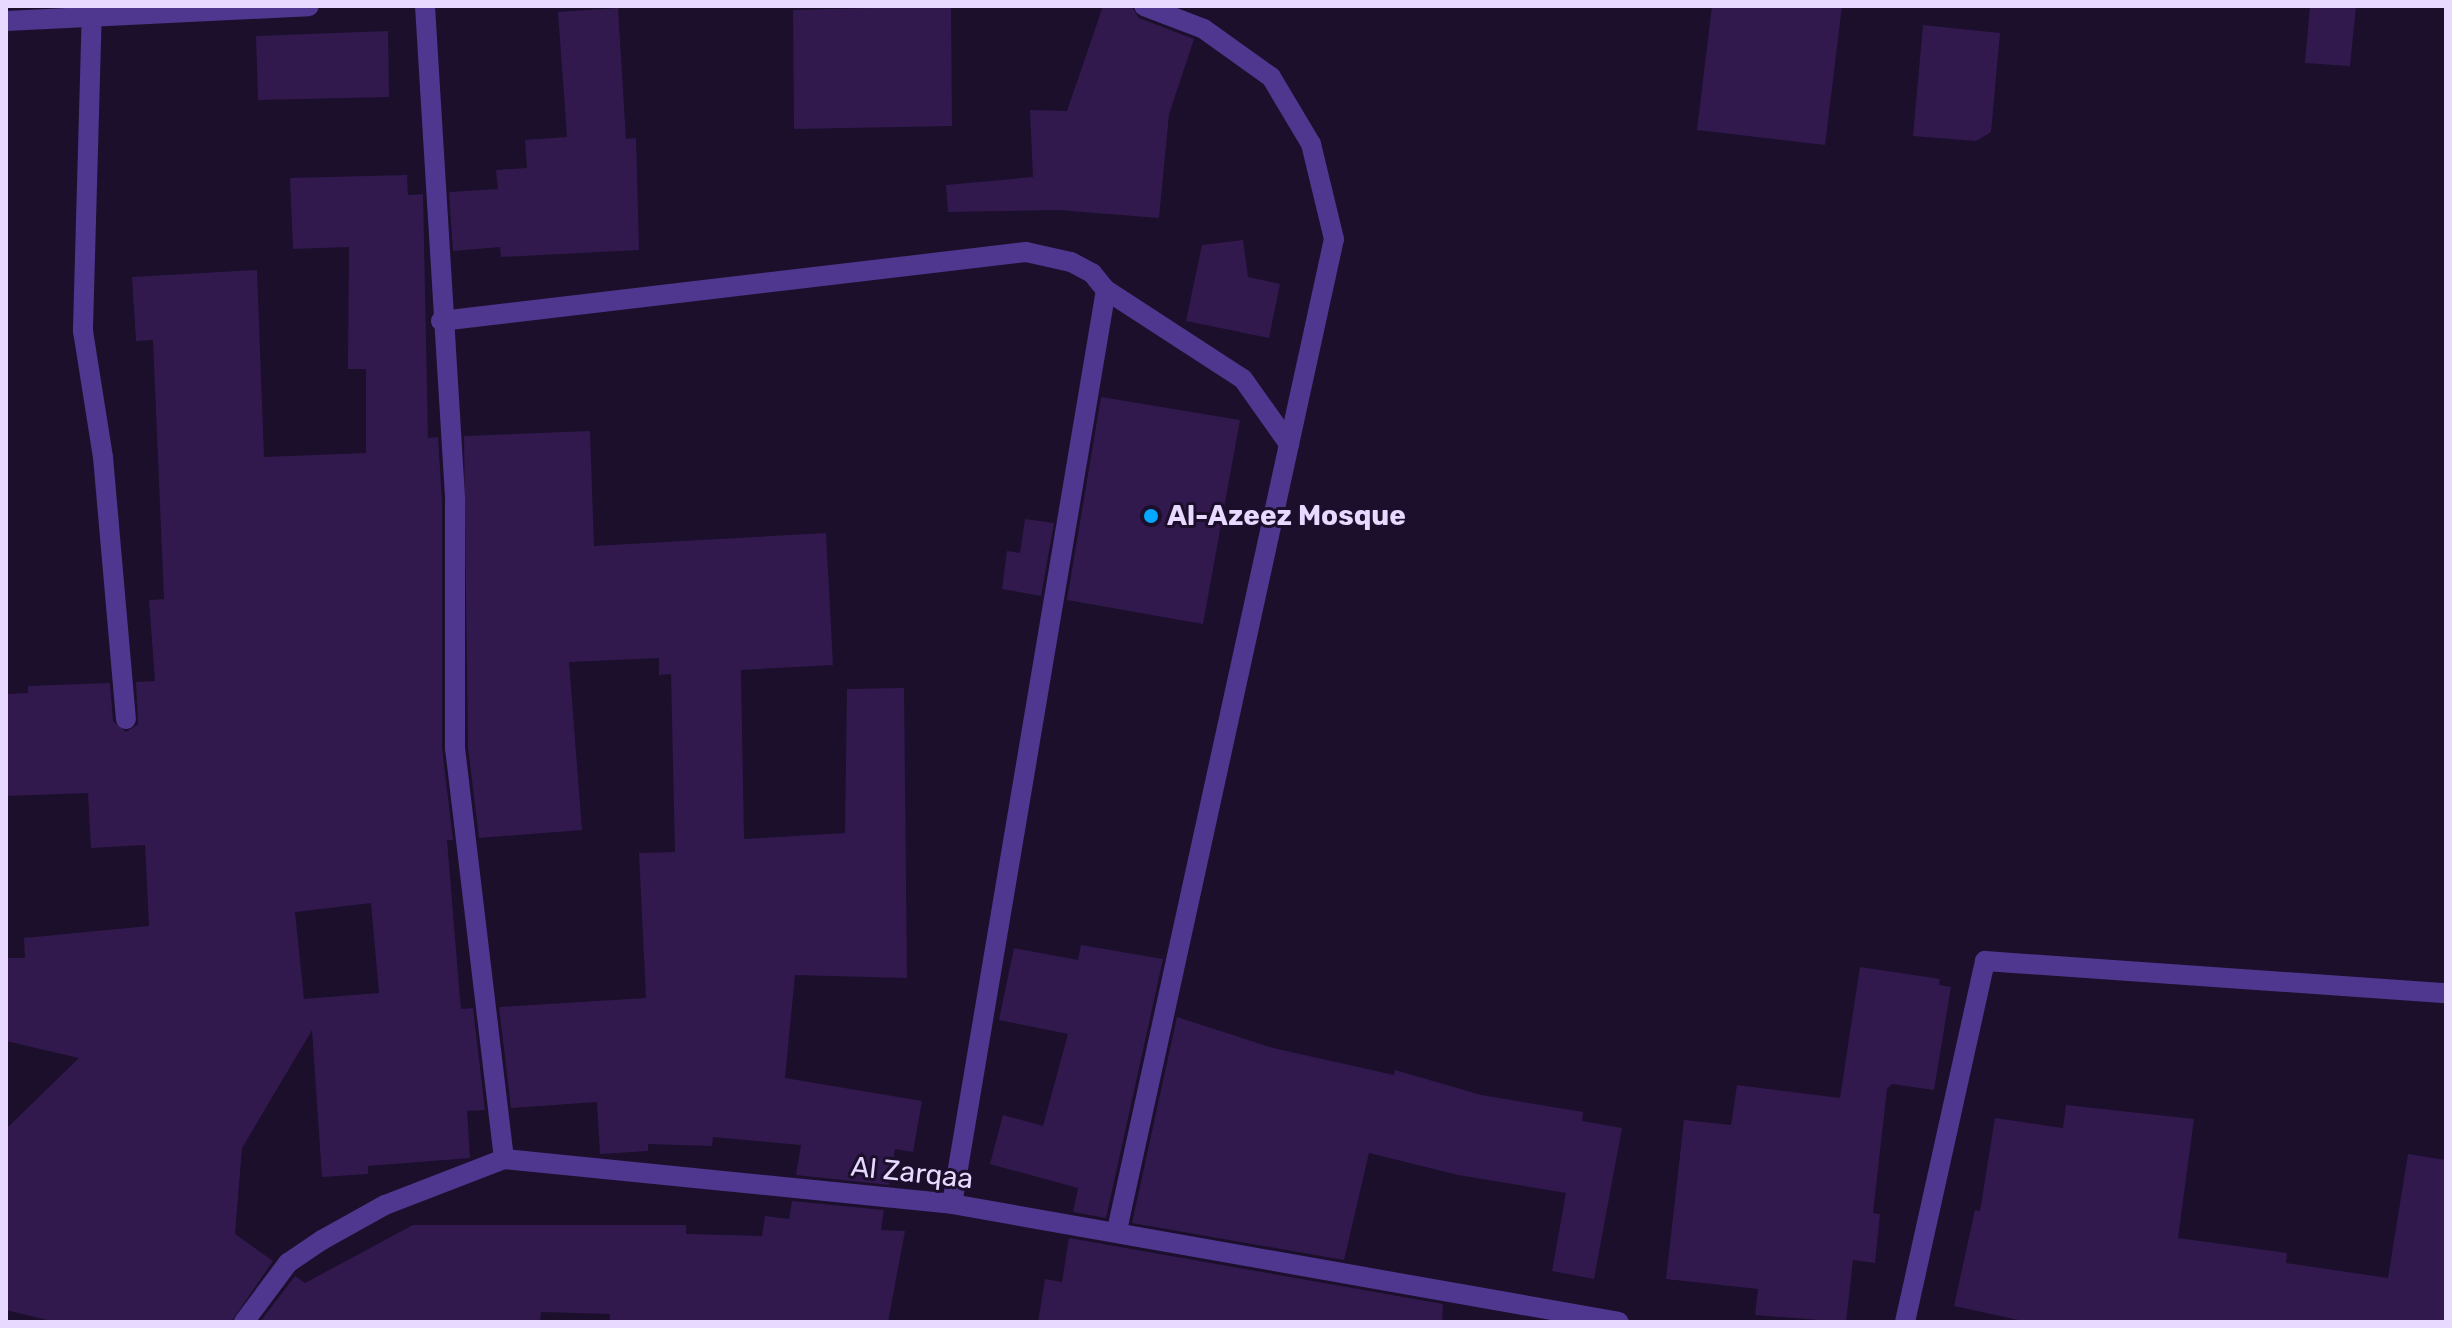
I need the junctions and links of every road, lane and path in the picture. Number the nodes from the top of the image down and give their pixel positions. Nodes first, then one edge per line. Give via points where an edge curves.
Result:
1 (309, 6) edge
2 (425, 6) edge
3 (1144, 6) edge
4 (93, 13) edge
5 (6, 21) edge
6 (1106, 290) junction
7 (441, 321) junction
8 (1289, 444) junction
9 (126, 719) dead end
10 (2446, 993) edge
11 (504, 1159) junction
12 (952, 1204) junction
13 (1117, 1230) junction
14 (244, 1322) edge
15 (1619, 1322) edge
16 (1905, 1322) edge

1 - 4 street
2 - 7 street
3 - 8 street via 1204,29 1271,77 1311,144 1334,239
4 - 5 street
4 - 9 street via 83,331 103,457
6 - 7 street via 1071,262 1026,252
6 - 8 street via 1243,379
6 - 12 street
7 - 11 street via 455,501 455,748
8 - 13 street
10 - 16 street via 1985,961
11 - 12 street, Al Zarqaa
11 - 14 street, Al Zarqaa via 385,1205 322,1240 288,1263
12 - 13 street, Al Zarqaa
13 - 15 street, Al Zarqaa

